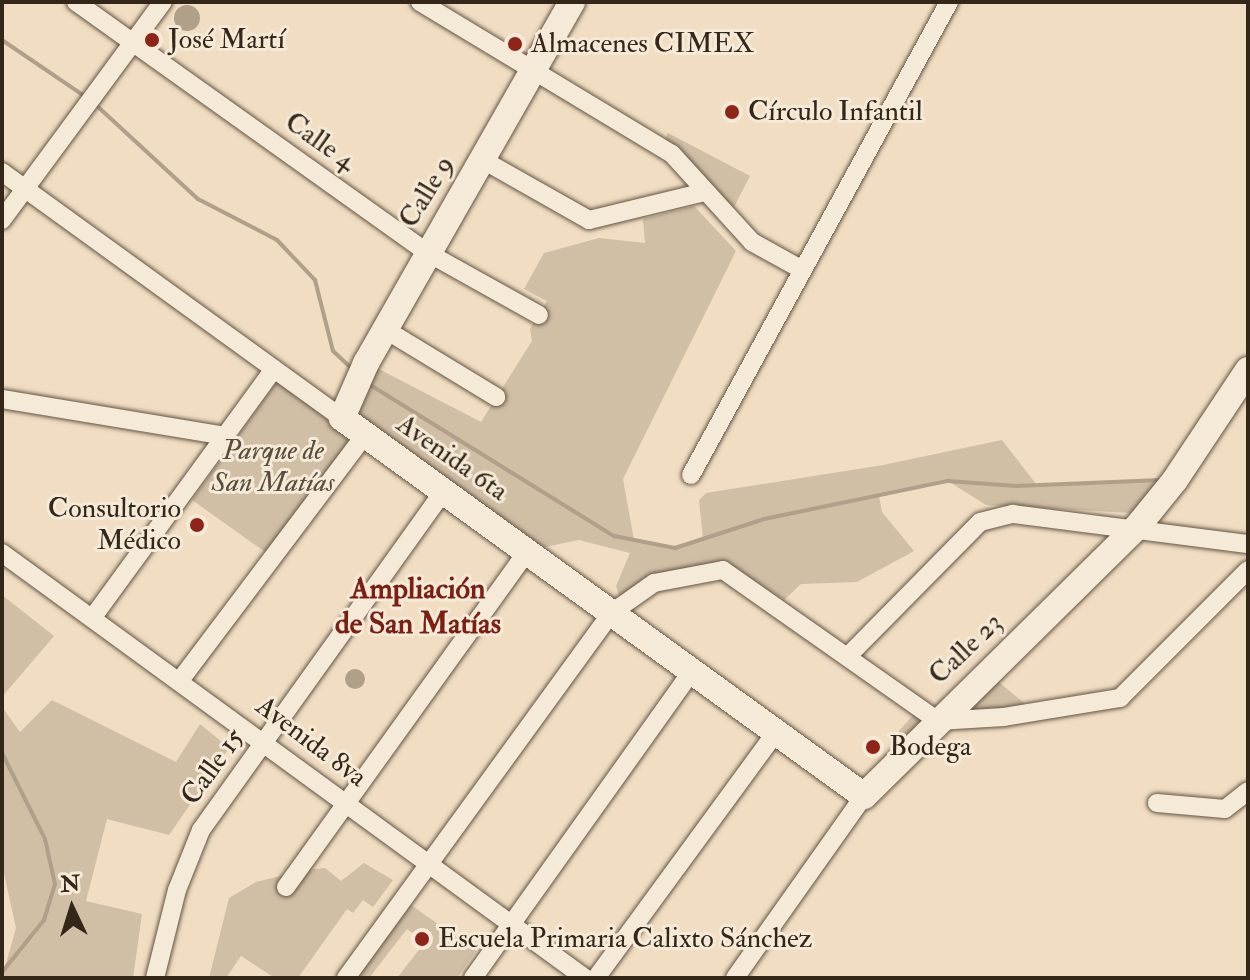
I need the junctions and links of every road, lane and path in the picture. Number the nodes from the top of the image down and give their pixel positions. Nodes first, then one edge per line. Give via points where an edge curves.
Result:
1 (76, 2) edge
2 (163, 2) edge
3 (420, 2) edge
4 (572, 2) edge
5 (949, 2) edge
6 (133, 43) junction
7 (534, 73) junction
8 (483, 160) junction
9 (2, 172) edge
10 (25, 189) junction
11 (705, 192) junction
12 (2, 220) edge
13 (428, 253) junction
14 (801, 269) junction
15 (539, 315) dead end
16 (386, 330) junction
17 (274, 369) junction
18 (1248, 370) edge
19 (496, 397) dead end
20 (2, 399) edge
21 (346, 408) junction
22 (365, 435) junction
23 (225, 436) junction
24 (691, 475) dead end
25 (443, 492) junction
26 (1137, 527) junction
27 (1248, 544) edge
28 (528, 550) junction
29 (2, 553) edge
30 (1248, 570) edge
31 (610, 614) junction
32 (93, 617) junction
33 (848, 656) junction
34 (692, 671) junction
35 (181, 679) junction
36 (938, 721) junction
37 (777, 731) junction
38 (265, 743) junction
39 (1248, 791) edge
40 (864, 796) junction
41 (1157, 803) dead end
42 (346, 804) junction
43 (428, 864) junction
44 (286, 887) dead end
45 (511, 923) junction
46 (155, 978) edge
47 (346, 978) edge
48 (473, 978) edge
49 (585, 978) edge
50 (596, 978) edge
51 (735, 978) edge

1 - 6 street, Calle 4
2 - 6 street
3 - 7 street
4 - 7 street, Calle 9
5 - 14 street
6 - 10 street
6 - 13 street, Calle 4
7 - 8 street, Calle 9
7 - 11 street via 672,154
8 - 11 street via 589,220
8 - 13 street, Calle 9
9 - 10 street, Avenida 6ta
10 - 12 street
10 - 17 street, Avenida 6ta
11 - 14 street via 752,242
13 - 15 street, Calle 4
13 - 16 street, Calle 9
14 - 24 street
16 - 19 street
16 - 21 street, Calle 9
17 - 21 street, Avenida 6ta
17 - 23 street
18 - 26 street, Calle 23
20 - 23 street
21 - 22 street, Avenida 6ta
22 - 25 street, Avenida 6ta
22 - 35 street
23 - 32 street
25 - 28 street, Avenida 6ta
25 - 38 street, Calle 15
26 - 27 street
26 - 33 street via 1013,514 980,522
26 - 36 street, Calle 23
28 - 31 street, Avenida 6ta
28 - 42 street
29 - 32 street, Avenida 8va
30 - 36 street via 1120,698 1004,717
31 - 33 street via 654,583 723,570
31 - 34 street, Avenida 6ta
31 - 43 street
32 - 35 street, Avenida 8va
33 - 36 street
34 - 37 street, Avenida 6ta
34 - 45 street
35 - 38 street, Avenida 8va
36 - 40 street, Calle 23
37 - 40 street, Avenida 6ta
37 - 50 street
38 - 42 street, Avenida 8va
38 - 46 street, Calle 15 via 220,800 185,864
39 - 41 street via 1225,809
40 - 51 street, Calle 23
42 - 43 street, Avenida 8va
42 - 44 street
43 - 45 street, Avenida 8va
43 - 47 street
45 - 48 street
45 - 49 street, Avenida 8va

